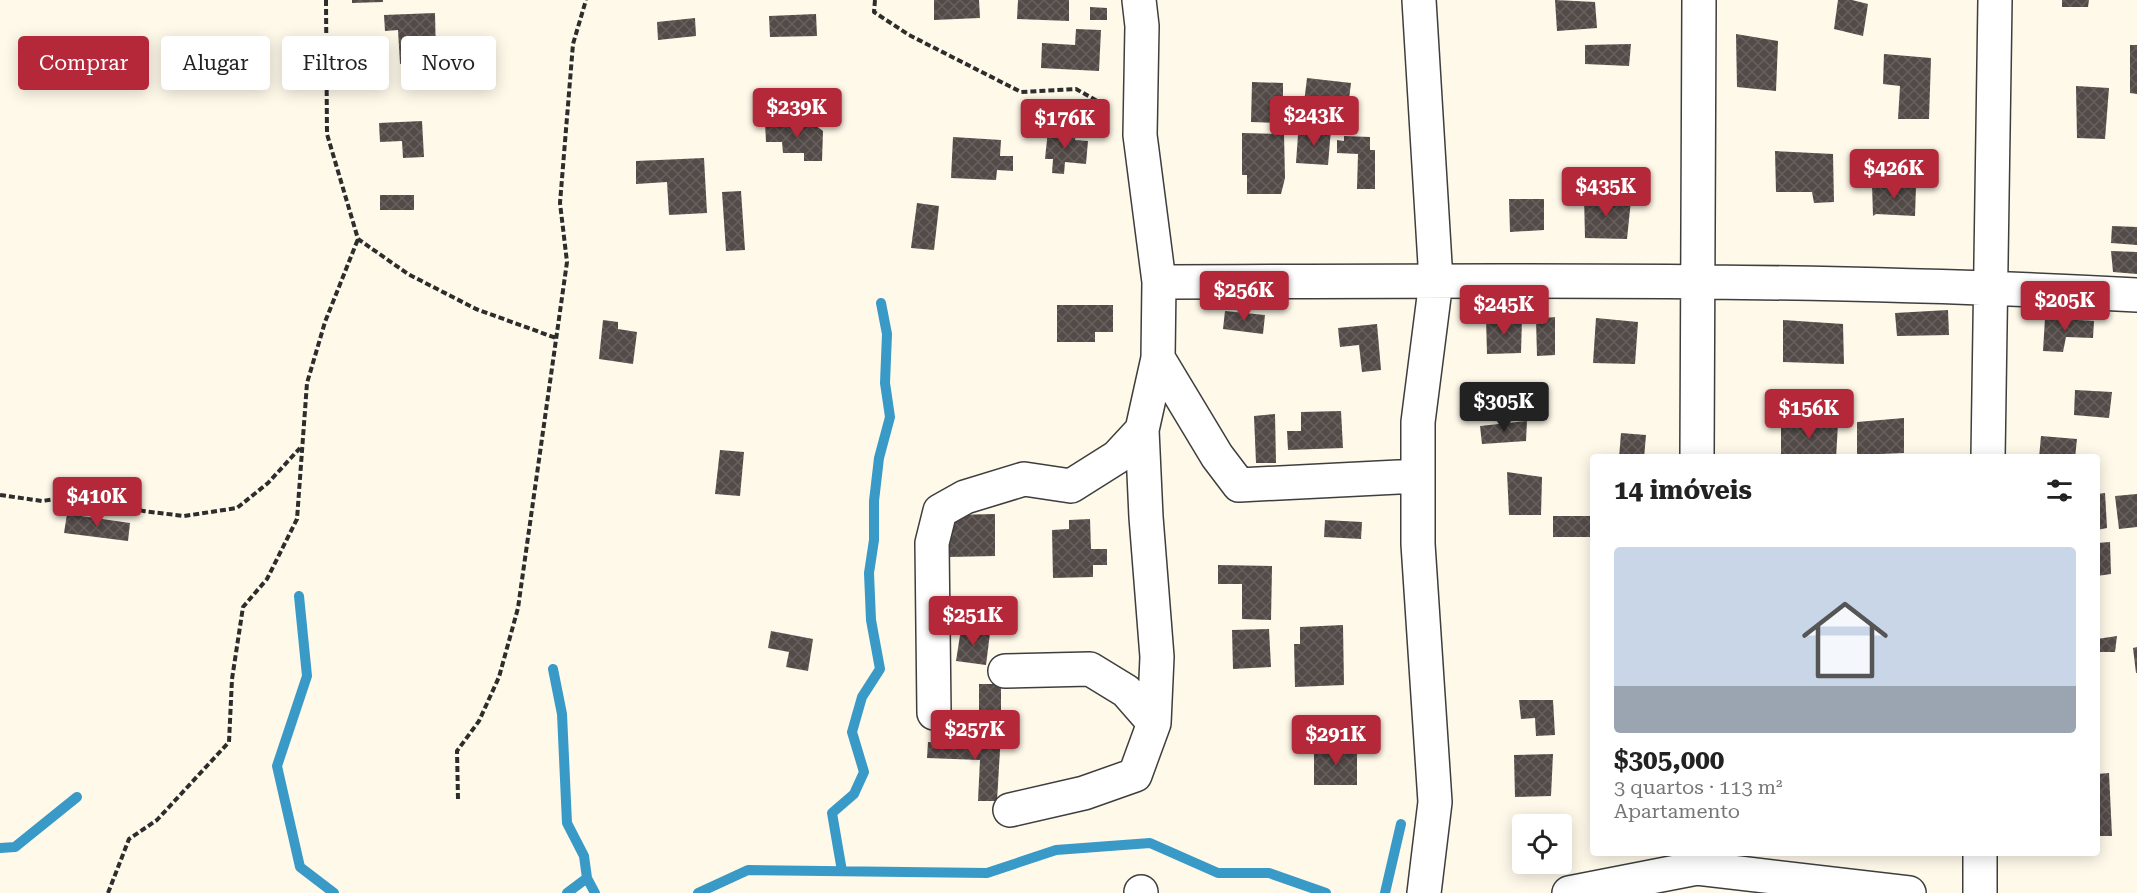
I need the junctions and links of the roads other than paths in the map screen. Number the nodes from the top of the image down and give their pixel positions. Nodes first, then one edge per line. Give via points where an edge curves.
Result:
1 (1139, 0) edge
2 (1419, 0) edge
3 (1699, 0) edge
4 (1995, 0) edge
5 (1697, 280) junction
6 (1436, 281) junction
7 (1159, 282) junction
8 (1991, 287) junction
9 (2137, 295) edge
10 (1158, 358) junction
11 (1142, 430) junction
12 (1697, 454) edge
13 (1988, 454) edge
14 (1418, 476) junction
15 (1005, 671) dead end
16 (934, 713) dead end
17 (1154, 723) junction
18 (1010, 810) dead end
19 (1980, 856) edge
20 (1697, 871) edge
21 (1424, 893) edge
22 (1569, 893) edge
23 (1909, 893) edge
24 (1980, 893) edge

1 - 7 street via 1140,135
2 - 6 street
3 - 5 street
4 - 8 street
5 - 6 street
5 - 8 street
5 - 12 street
6 - 7 street
6 - 14 street via 1418,422
7 - 10 street
8 - 9 street
8 - 13 street
10 - 11 street
10 - 14 street via 1239,485
11 - 16 street via 1117,457 1071,486 1024,479 965,497 940,511 932,543
11 - 17 street via 1157,657
14 - 21 street via 1418,544 1435,802
15 - 17 street via 1090,669 1126,691
17 - 18 street via 1135,775 1084,793
19 - 24 street
20 - 22 street
20 - 23 street

